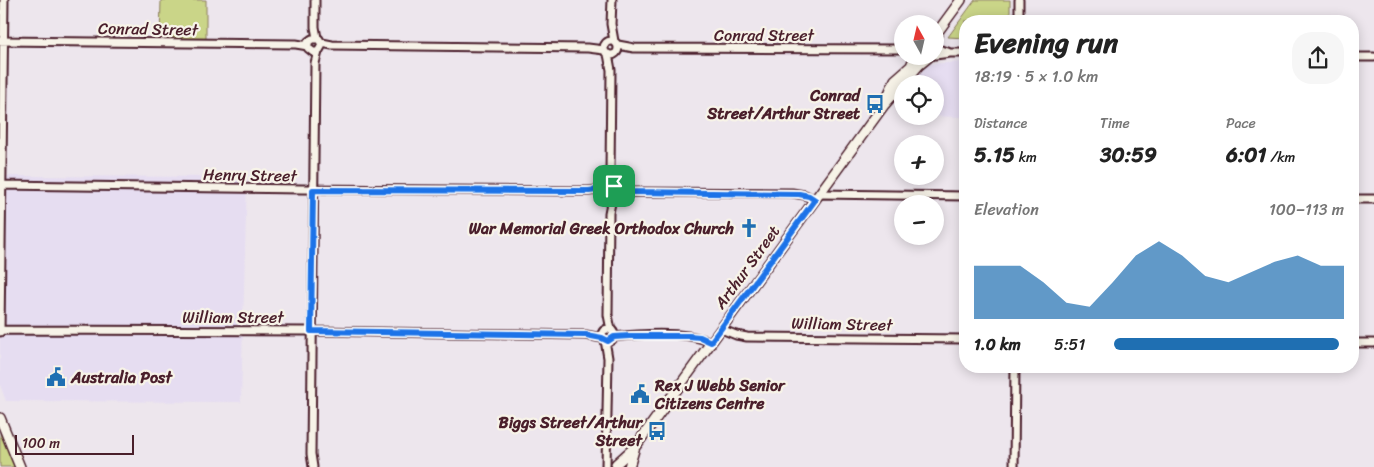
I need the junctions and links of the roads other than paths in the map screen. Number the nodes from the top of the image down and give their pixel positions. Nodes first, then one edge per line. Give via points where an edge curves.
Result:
1 (4, 0) edge
2 (316, 0) edge
3 (612, 0) edge
4 (961, 0) edge
5 (1019, 0) edge
6 (1019, 15) edge
7 (944, 22) edge
8 (2, 41) edge
9 (315, 45) junction
10 (611, 48) junction
11 (894, 50) edge
12 (944, 51) edge
13 (950, 53) junction
14 (959, 53) edge
15 (944, 54) edge
16 (1359, 57) edge
17 (1374, 57) edge
18 (911, 65) edge
19 (919, 65) edge
20 (884, 105) junction
21 (1, 185) edge
22 (313, 190) junction
23 (610, 192) junction
24 (959, 196) edge
25 (818, 197) junction
26 (1359, 199) edge
27 (1374, 199) edge
28 (721, 329) junction
29 (0, 331) edge
30 (311, 331) junction
31 (608, 335) junction
32 (959, 339) edge
33 (711, 342) junction
34 (1359, 343) edge
35 (1374, 343) edge
36 (1015, 373) edge
37 (0, 418) edge
38 (635, 447) junction
39 (311, 454) junction
40 (614, 466) edge
41 (1014, 466) edge
42 (20, 467) edge
43 (308, 467) edge
44 (313, 467) edge
45 (629, 467) edge

1 - 8 street
2 - 9 street
3 - 10 street
4 - 7 street
5 - 6 street
8 - 9 street, Conrad Street
8 - 21 street
9 - 10 street, Conrad Street
9 - 22 street
10 - 11 street, Conrad Street
10 - 23 street
12 - 13 street
13 - 14 street
13 - 15 street
16 - 17 street
18 - 20 street, Arthur Street via 895,80
19 - 20 street, Arthur Street
20 - 25 street, Arthur Street
21 - 22 street, Henry Street
21 - 29 street
22 - 23 street, Henry Street
22 - 30 street
23 - 25 street, Henry Street via 799,194
23 - 31 street
24 - 25 street, Henry Street
25 - 28 street, Arthur Street
26 - 27 street
28 - 32 street, William Street via 747,337
28 - 33 street, Arthur Street
29 - 30 street, William Street
30 - 31 street, William Street
30 - 39 street
31 - 33 street, William Street via 689,336
31 - 40 street via 607,448
33 - 38 street, Arthur Street
34 - 35 street
36 - 41 street
37 - 42 street
38 - 40 street, Arthur Street
38 - 45 street, Arthur Street
39 - 43 street
39 - 44 street

